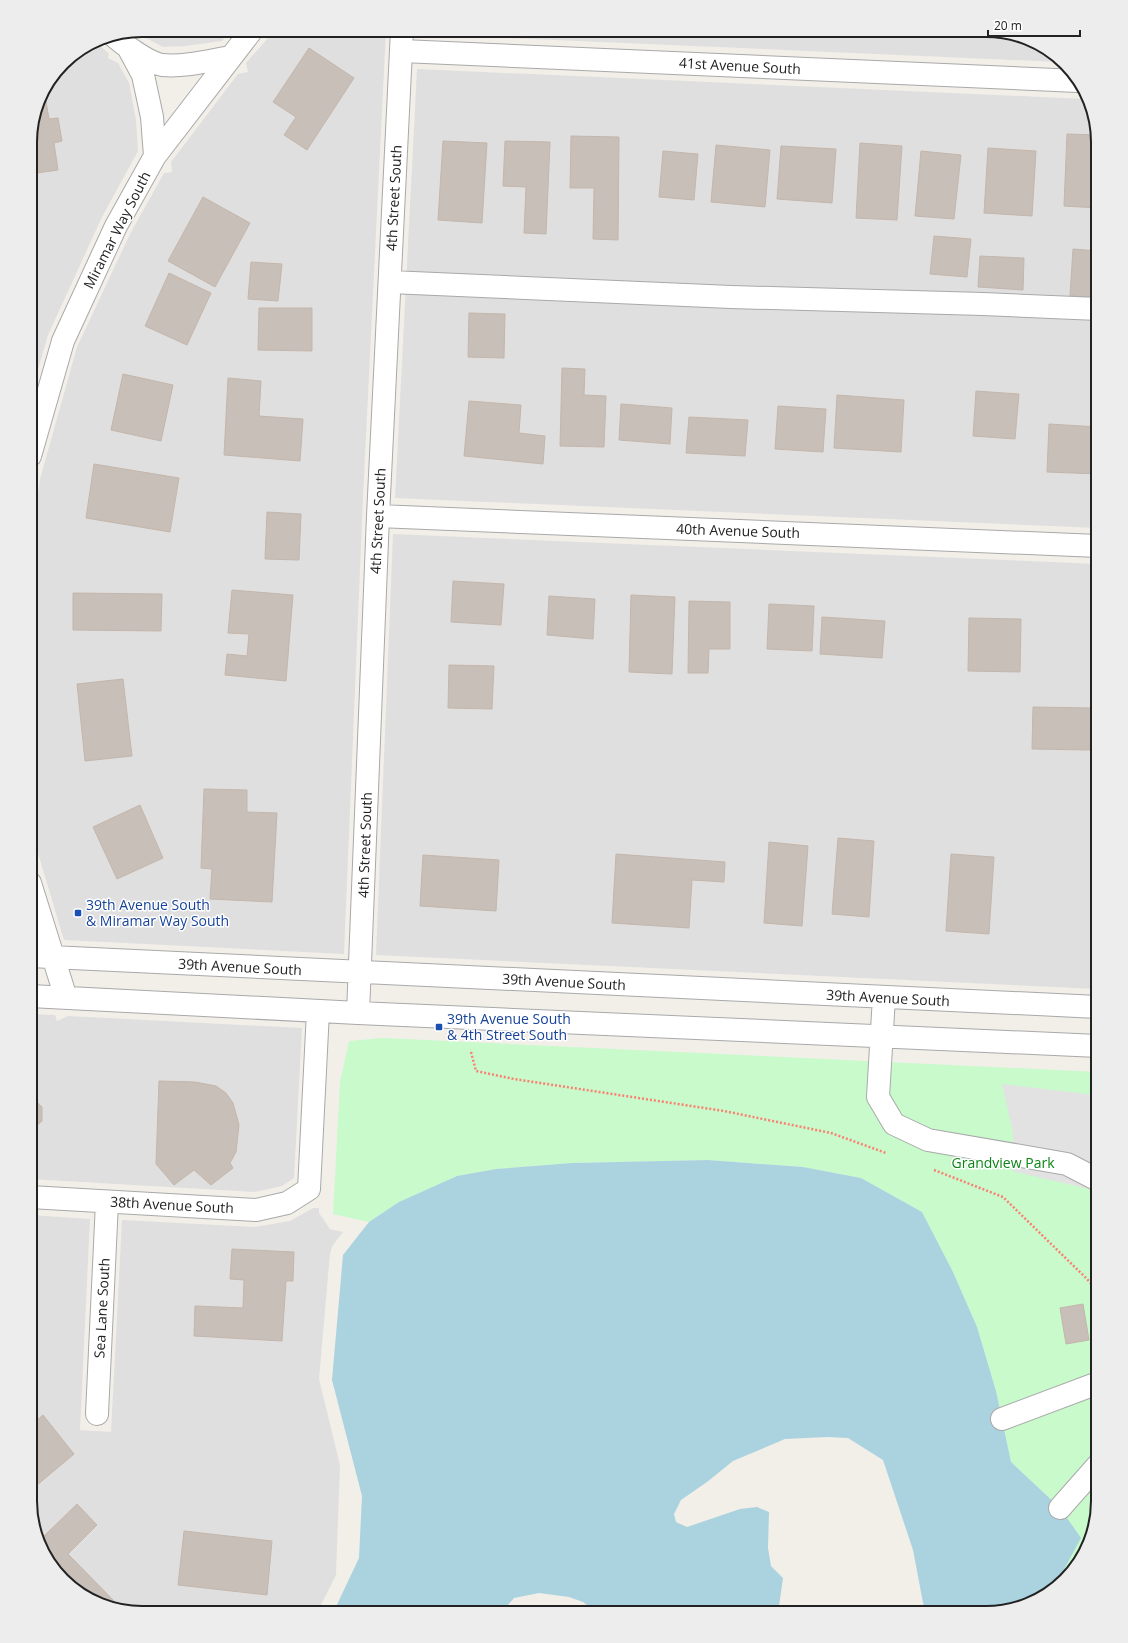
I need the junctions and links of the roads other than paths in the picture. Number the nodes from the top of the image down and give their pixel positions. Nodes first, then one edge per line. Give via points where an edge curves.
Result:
1 (246, 37) edge
2 (402, 41) edge
3 (122, 42) edge
4 (230, 57) junction
5 (1071, 81) edge
6 (155, 156) junction
7 (390, 282) junction
8 (1091, 310) edge
9 (37, 432) edge
10 (378, 516) junction
11 (1091, 546) edge
12 (37, 907) edge
13 (37, 956) edge
14 (52, 957) junction
15 (359, 972) junction
16 (37, 996) edge
17 (884, 997) junction
18 (66, 998) junction
19 (1091, 1007) edge
20 (318, 1011) junction
21 (358, 1013) junction
22 (882, 1036) junction
23 (1091, 1046) edge
24 (1091, 1176) edge
25 (37, 1197) edge
26 (107, 1202) junction
27 (1091, 1386) edge
28 (97, 1414) dead end
29 (1002, 1420) dead end
30 (1091, 1474) edge
31 (1060, 1508) dead end

1 - 4 street, Miramar Way South
2 - 5 street, 41st Avenue South
2 - 7 street, 4th Street South
3 - 4 street via 160,65
3 - 6 street via 143,75 152,118
4 - 6 street, Miramar Way South
6 - 9 street, Miramar Way South via 116,226 63,341
7 - 8 street
7 - 10 street, 4th Street South
10 - 11 street, 40th Avenue South
10 - 15 street, 4th Street South
12 - 14 street
13 - 14 street, 39th Avenue South
14 - 15 street, 39th Avenue South
14 - 18 street
15 - 17 street, 39th Avenue South
15 - 21 street, 4th Street South
16 - 18 street
17 - 19 street, 39th Avenue South
17 - 22 street
18 - 20 street
20 - 21 street
20 - 26 street, 38th Avenue South via 310,1189 287,1203 256,1210
21 - 22 street
22 - 23 street
22 - 24 street via 878,1097 894,1124 928,1140 1067,1164
25 - 26 street, 38th Avenue South
26 - 28 street, Sea Lane South
27 - 29 street
30 - 31 street

